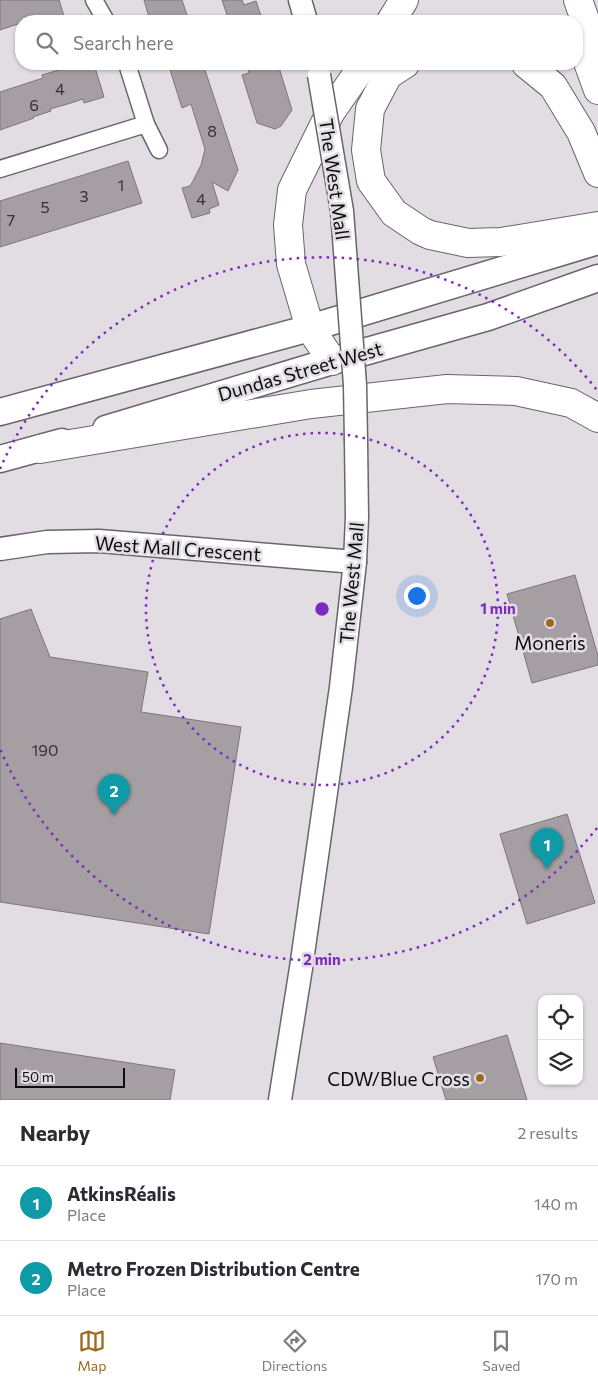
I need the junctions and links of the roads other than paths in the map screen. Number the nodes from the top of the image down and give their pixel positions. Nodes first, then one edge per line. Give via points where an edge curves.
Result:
1 (94, 0) edge
2 (300, 0) edge
3 (404, 0) edge
4 (565, 0) edge
5 (578, 0) edge
6 (103, 15) edge
7 (304, 15) edge
8 (395, 15) edge
9 (571, 15) edge
10 (583, 49) edge
11 (598, 57) edge
12 (130, 70) edge
13 (317, 70) edge
14 (360, 70) edge
15 (396, 70) edge
16 (533, 70) edge
17 (598, 90) edge
18 (146, 124) junction
19 (158, 150) dead end
20 (0, 169) edge
21 (598, 173) edge
22 (598, 226) edge
23 (598, 242) edge
24 (598, 278) edge
25 (310, 328) junction
26 (332, 361) junction
27 (0, 412) edge
28 (598, 418) edge
29 (40, 449) junction
30 (0, 459) edge
31 (0, 549) edge
32 (356, 562) junction
33 (280, 1100) edge

1 - 6 street
2 - 7 main road
3 - 8 highway
4 - 9 highway
5 - 11 highway
10 - 17 highway
12 - 18 street
13 - 32 main road, The West Mall, bridge via 342,211 355,386
14 - 25 highway via 330,113 292,190 288,225 292,264
15 - 22 highway via 388,75 370,108 366,150 371,181 394,213 430,235 468,243 501,242
16 - 21 highway via 553,86 581,132
18 - 19 street
18 - 20 street
23 - 25 main road, Dundas Street West
24 - 26 main road, Dundas Street West via 488,317
25 - 26 highway
25 - 27 main road, Dundas Street West
26 - 29 main road, Dundas Street West
28 - 29 highway via 571,403 516,391 447,389 311,404
29 - 30 main road, Dundas Street West
31 - 32 main road, West Mall Crescent via 47,542 99,541
32 - 33 main road, The West Mall via 300,978

